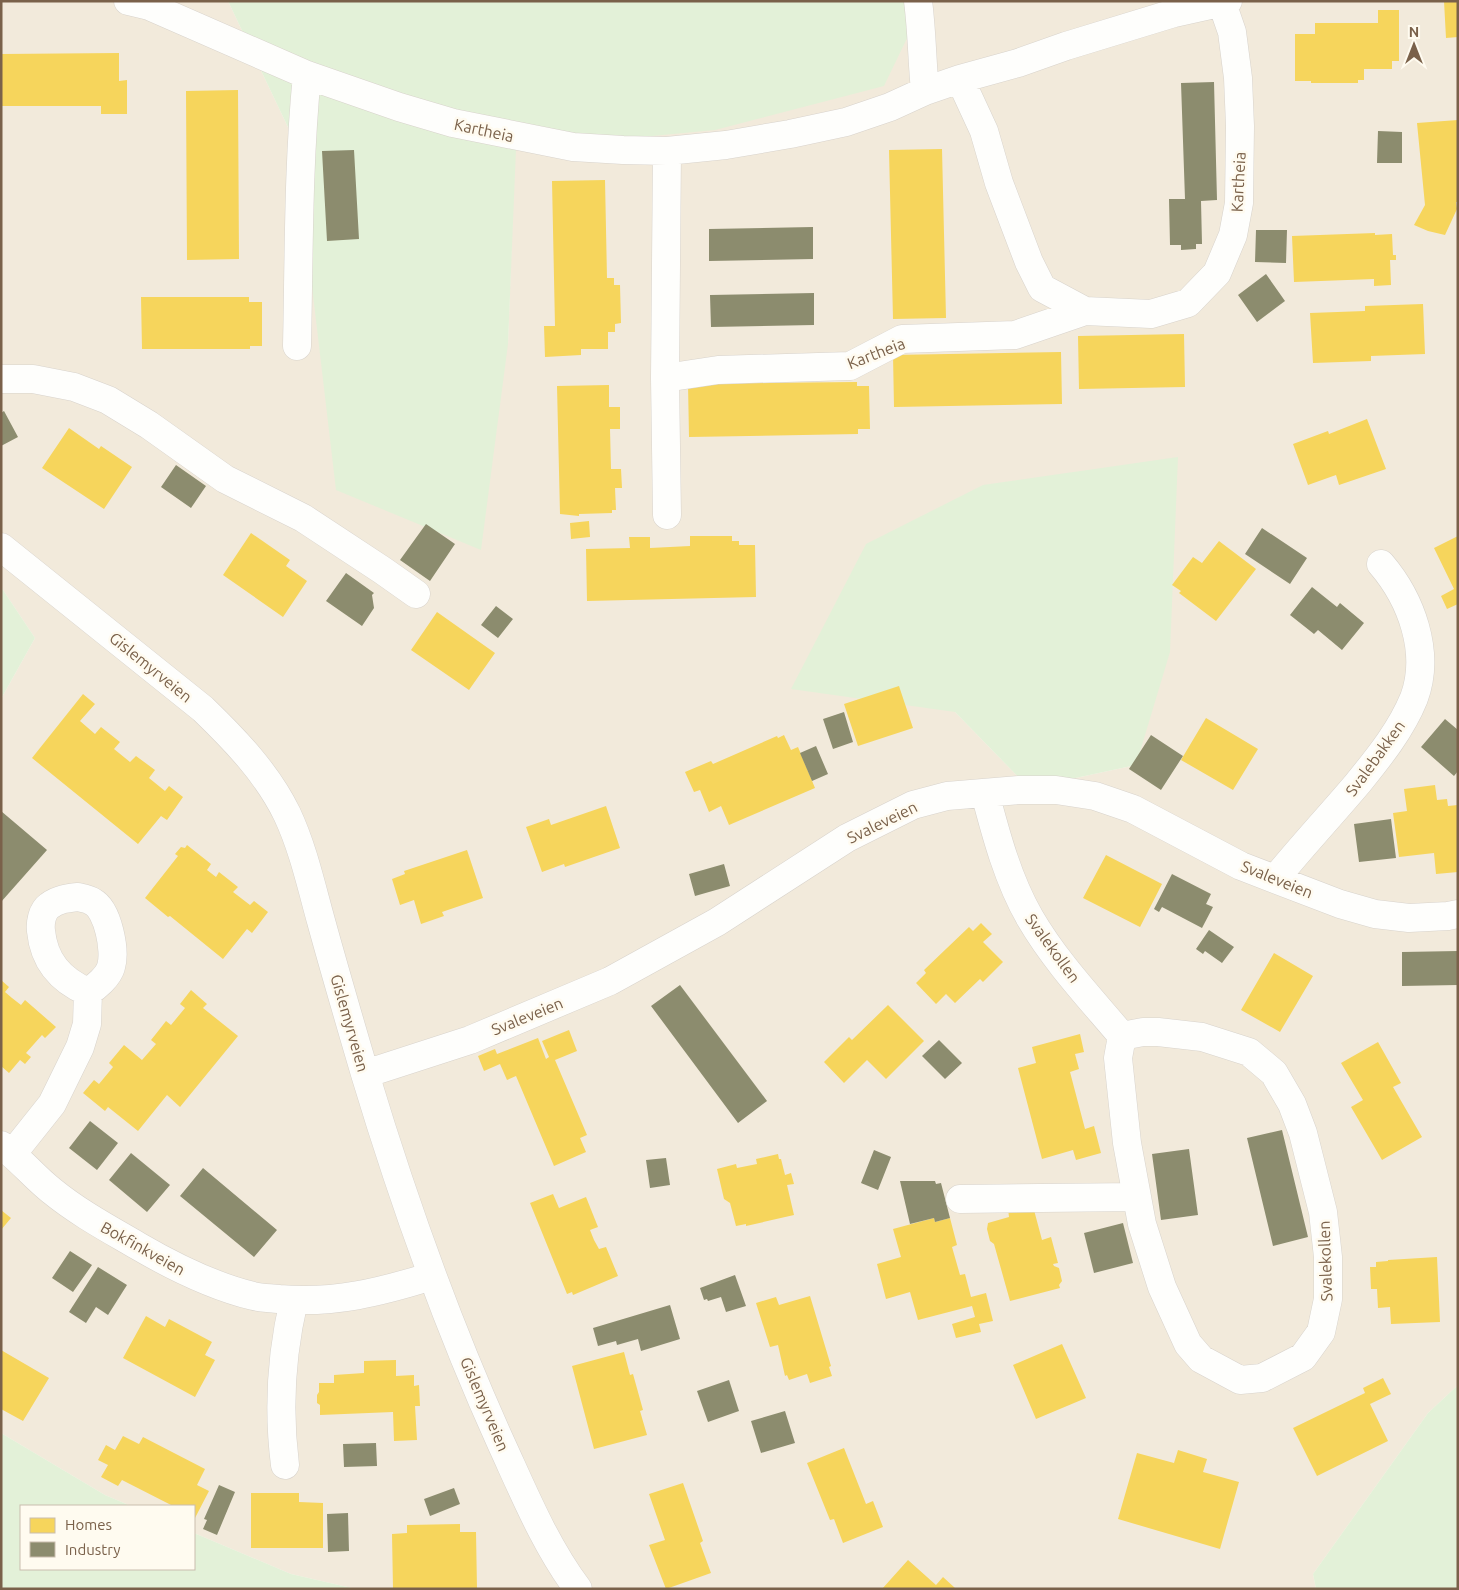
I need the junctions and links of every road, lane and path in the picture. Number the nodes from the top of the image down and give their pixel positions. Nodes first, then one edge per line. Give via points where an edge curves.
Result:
1 (128, 1) edge
2 (918, 1) edge
3 (1225, 2) edge
4 (190, 12) edge
5 (308, 75) junction
6 (960, 79) junction
7 (925, 91) junction
8 (667, 151) junction
9 (1085, 312) junction
10 (297, 346) dead end
11 (665, 378) junction
12 (1, 379) edge
13 (667, 515) dead end
14 (1, 547) edge
15 (1381, 564) dead end
16 (416, 594) dead end
17 (985, 793) junction
18 (1276, 878) junction
19 (1458, 914) edge
20 (88, 992) dead end
21 (1122, 1036) junction
22 (365, 1074) junction
23 (7, 1149) edge
24 (1137, 1197) junction
25 (960, 1199) dead end
26 (432, 1276) junction
27 (294, 1300) junction
28 (285, 1466) dead end
29 (578, 1589) edge

1 - 4 street, Kartheia
2 - 7 street
3 - 6 street, Kartheia via 1174,13
3 - 9 street, Kartheia via 1238,78 1239,204 1233,236 1217,273 1188,303 1151,314
4 - 5 street, Kartheia
5 - 8 street, Kartheia via 435,118 517,137 573,147
5 - 10 street via 298,228
6 - 7 street, Kartheia
6 - 9 street, Kartheia via 984,131 1002,192 1042,288
7 - 8 street, Kartheia via 846,122 726,145
8 - 11 street
9 - 11 street, Kartheia via 1015,336 902,340 850,366 718,370
11 - 13 street
12 - 16 street via 33,379 74,387 108,400 225,479 303,518
14 - 22 street, Gislemyrveien via 202,709 228,733 272,788 298,842
15 - 18 street, Svalebakken via 1405,600 1418,637 1420,665 1414,696 1401,725 1378,758
17 - 18 street, Svaleveien via 1047,790 1095,796 1133,809 1241,866
17 - 21 street, Svalekollen via 1000,847 1029,918
17 - 22 street, Svaleveien via 947,796 913,805 847,838 717,922 610,981 470,1040
18 - 19 street, Svaleveien via 1340,904 1375,914 1408,918
20 - 23 street, Bokfinkveien via 87,1024 80,1047 52,1104
21 - 24 street, Svalekollen via 1118,1058 1127,1143
21 - 24 street, Svalekollen via 1158,1032 1202,1037 1249,1052 1274,1073 1292,1104 1303,1133 1323,1212 1328,1257 1328,1299 1321,1332 1303,1357 1262,1378 1240,1380 1202,1359 1188,1344 1162,1287
22 - 26 street, Gislemyrveien
23 - 27 street, Bokfinkveien via 51,1190 92,1220 173,1266 254,1296
24 - 25 street
26 - 27 street, Bokfinkveien via 376,1293 332,1300
26 - 29 street, Gislemyrveien via 524,1494 546,1538
27 - 28 street via 280,1385

